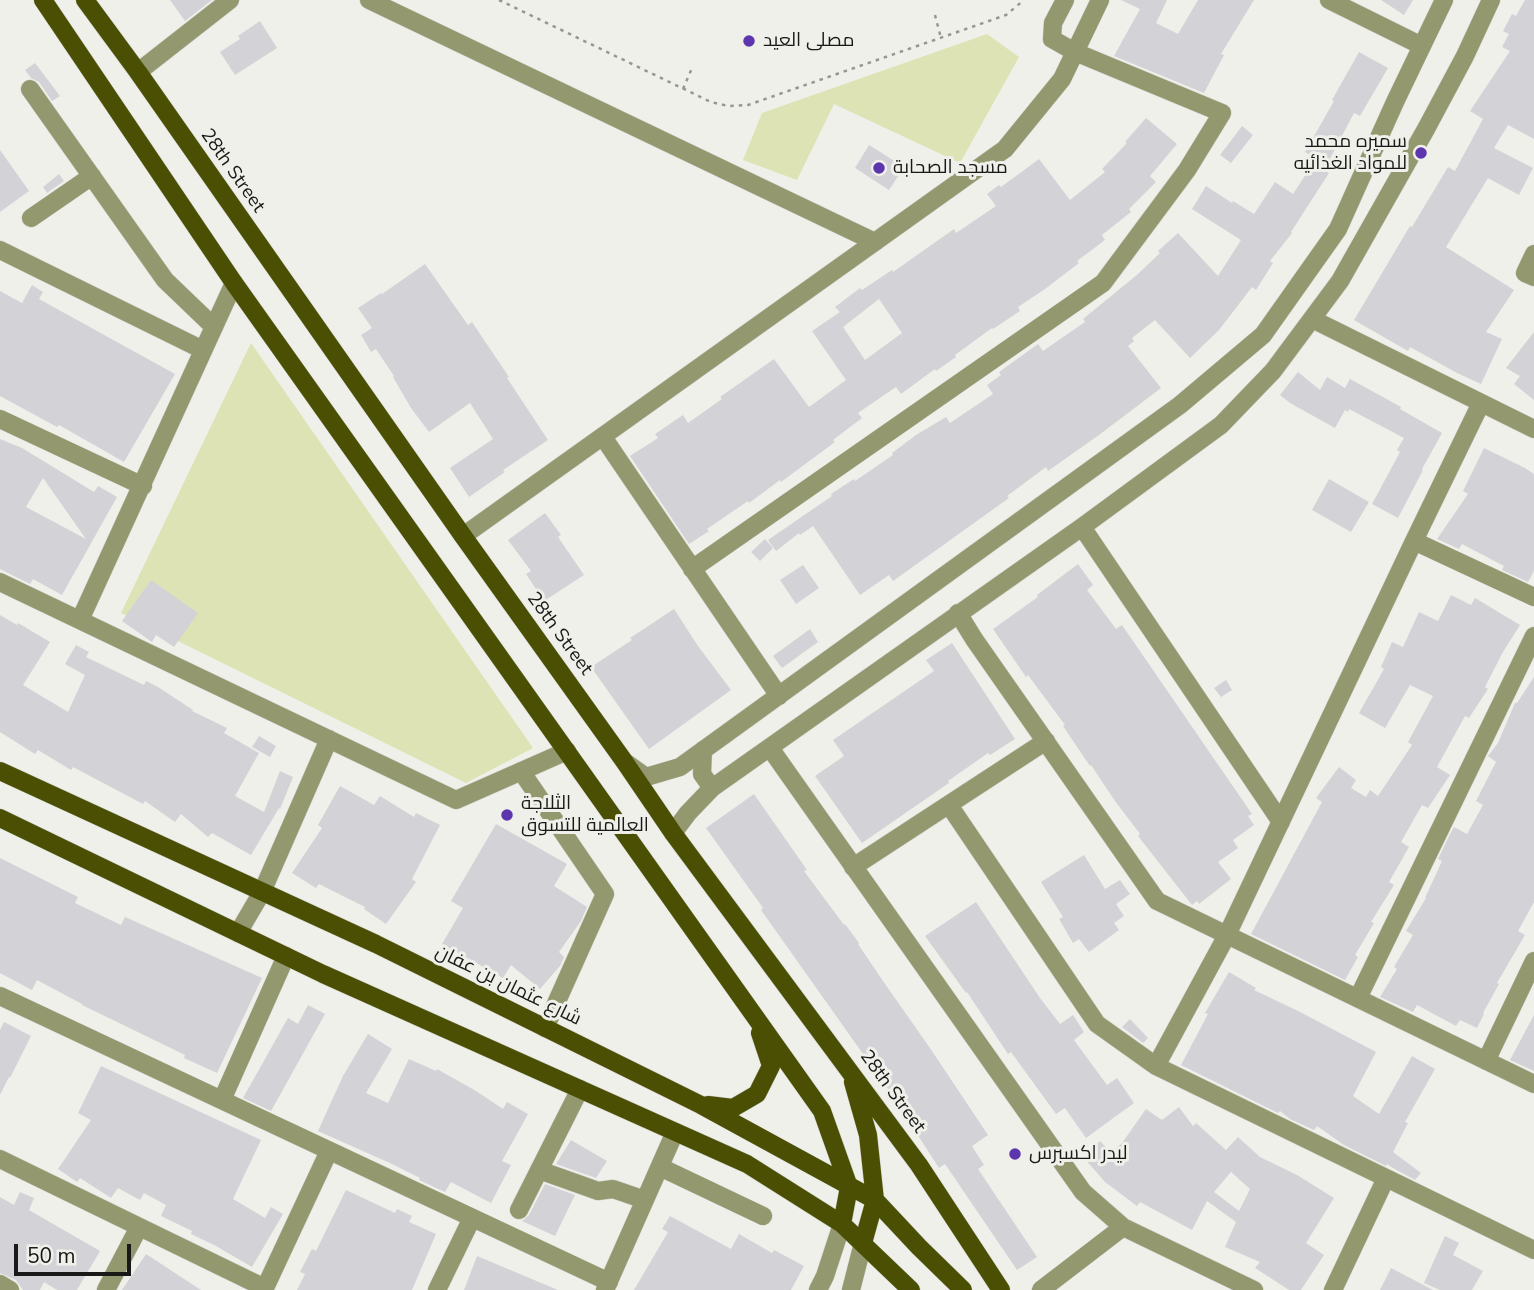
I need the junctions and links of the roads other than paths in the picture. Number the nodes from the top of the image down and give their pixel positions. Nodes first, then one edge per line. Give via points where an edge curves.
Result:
1 (43, 0) edge
2 (85, 0) edge
3 (230, 0) edge
4 (369, 0) edge
5 (1065, 0) edge
6 (1100, 0) edge
7 (1329, 0) edge
8 (1444, 0) edge
9 (1491, 0) edge
10 (1422, 46) junction
11 (1074, 52) junction
12 (138, 72) junction
13 (30, 89) dead end
14 (92, 176) junction
15 (31, 218) dead end
16 (875, 242) junction
17 (0, 250) edge
18 (1534, 254) edge
19 (1534, 277) edge
20 (234, 283) junction
21 (1312, 319) junction
22 (214, 327) junction
23 (203, 351) junction
24 (1481, 403) junction
25 (0, 419) edge
26 (1534, 429) edge
27 (603, 437) junction
28 (143, 486) junction
29 (1082, 527) junction
30 (463, 536) junction
31 (1414, 541) junction
32 (692, 569) junction
33 (0, 582) edge
34 (1534, 597) edge
35 (958, 613) junction
36 (80, 620) junction
37 (1534, 636) edge
38 (779, 696) junction
39 (329, 739) junction
40 (1046, 741) junction
41 (770, 748) junction
42 (703, 750) junction
43 (567, 751) junction
44 (624, 761) junction
45 (0, 771) edge
46 (521, 771) junction
47 (712, 788) junction
48 (949, 805) junction
49 (0, 818) edge
50 (1281, 822) junction
51 (673, 833) junction
52 (853, 867) junction
53 (262, 892) junction
54 (238, 933) junction
55 (1227, 935) junction
56 (286, 956) junction
57 (1534, 961) edge
58 (0, 996) edge
59 (1358, 998) junction
60 (755, 1016) junction
61 (545, 1028) junction
62 (1486, 1061) junction
63 (1156, 1066) junction
64 (850, 1070) junction
65 (1534, 1084) edge
66 (580, 1089) junction
67 (222, 1100) junction
68 (701, 1105) junction
69 (676, 1132) junction
70 (329, 1151) junction
71 (0, 1159) edge
72 (660, 1167) junction
73 (539, 1170) junction
74 (1386, 1178) junction
75 (849, 1187) junction
76 (645, 1200) junction
77 (875, 1200) junction
78 (519, 1210) dead end
79 (763, 1216) dead end
80 (472, 1218) junction
81 (842, 1224) junction
82 (139, 1227) junction
83 (1123, 1227) junction
84 (863, 1243) junction
85 (1534, 1250) edge
86 (0, 1284) edge
87 (607, 1286) edge
88 (264, 1289) edge
89 (10, 1290) edge
90 (106, 1290) edge
91 (437, 1290) edge
92 (818, 1290) edge
93 (851, 1290) edge
94 (911, 1290) edge
95 (963, 1290) edge
96 (1001, 1290) edge
97 (1041, 1290) edge
98 (1254, 1290) edge
99 (1334, 1290) edge

1 - 20 main road
2 - 12 main road, 28th Street
3 - 12 street
4 - 16 street
5 - 11 street via 1053,23 1052,39
6 - 11 street
7 - 10 street
8 - 10 street
9 - 21 street via 1340,281
10 - 38 street via 1338,229 1263,335 1180,405
11 - 16 street via 1062,79 1005,149
11 - 32 street via 1222,113 1187,170 1102,283
12 - 30 main road, 28th Street
13 - 14 street
14 - 15 street
14 - 22 street via 165,280
16 - 27 street
17 - 23 street
18 - 19 street via 1525,273
20 - 22 street
20 - 43 main road
21 - 24 street
21 - 29 street via 1273,371 1221,425
22 - 23 street
23 - 28 street
24 - 26 street
24 - 31 street
25 - 28 street
27 - 30 street
27 - 32 street
28 - 36 street
29 - 35 street
29 - 50 street
30 - 44 main road, 28th Street
31 - 34 street
31 - 50 street
32 - 38 street
33 - 36 street
35 - 40 street
35 - 41 street
36 - 39 street
37 - 59 street
38 - 42 street
39 - 46 street via 456,800
39 - 53 street
40 - 48 street
40 - 55 street via 1157,901
41 - 47 street
41 - 52 street
42 - 44 street via 680,767 646,777
42 - 47 street via 702,774
43 - 46 street
43 - 60 main road
44 - 51 main road, 28th Street
45 - 53 main road, شارع عثمان بن عفان
46 - 61 street via 605,894
47 - 51 street
48 - 52 street
48 - 63 street via 1097,1024
49 - 54 main road
50 - 55 street
51 - 64 main road, 28th Street
52 - 83 street via 1083,1192
53 - 54 street
53 - 61 main road, شارع عثمان بن عفان
54 - 56 main road
55 - 59 street
55 - 63 street
56 - 66 main road
56 - 67 street
57 - 62 street
58 - 67 street
59 - 62 street
60 - 68 main road via 771,1066 757,1094 733,1108
60 - 75 main road via 822,1111
61 - 68 main road, شارع عثمان بن عفان
62 - 65 street
63 - 74 street
64 - 77 main road via 868,1135
64 - 96 main road, 28th Street
66 - 69 main road
66 - 73 street
67 - 70 street
68 - 75 main road, شارع عثمان بن عفان
69 - 72 street
69 - 81 main road via 747,1164
70 - 80 street
70 - 88 street
71 - 82 street
72 - 76 street
72 - 79 street
73 - 76 street via 597,1191 613,1189
73 - 78 street
74 - 85 street
74 - 99 street
75 - 77 main road, شارع عثمان بن عفان
75 - 81 main road
76 - 87 street
77 - 84 main road
77 - 95 main road, شارع عثمان بن عفان
80 - 87 street
80 - 91 street
81 - 84 main road
81 - 92 street
82 - 88 street
82 - 90 street
83 - 97 street
83 - 98 street
84 - 93 street
84 - 94 main road
86 - 89 street

